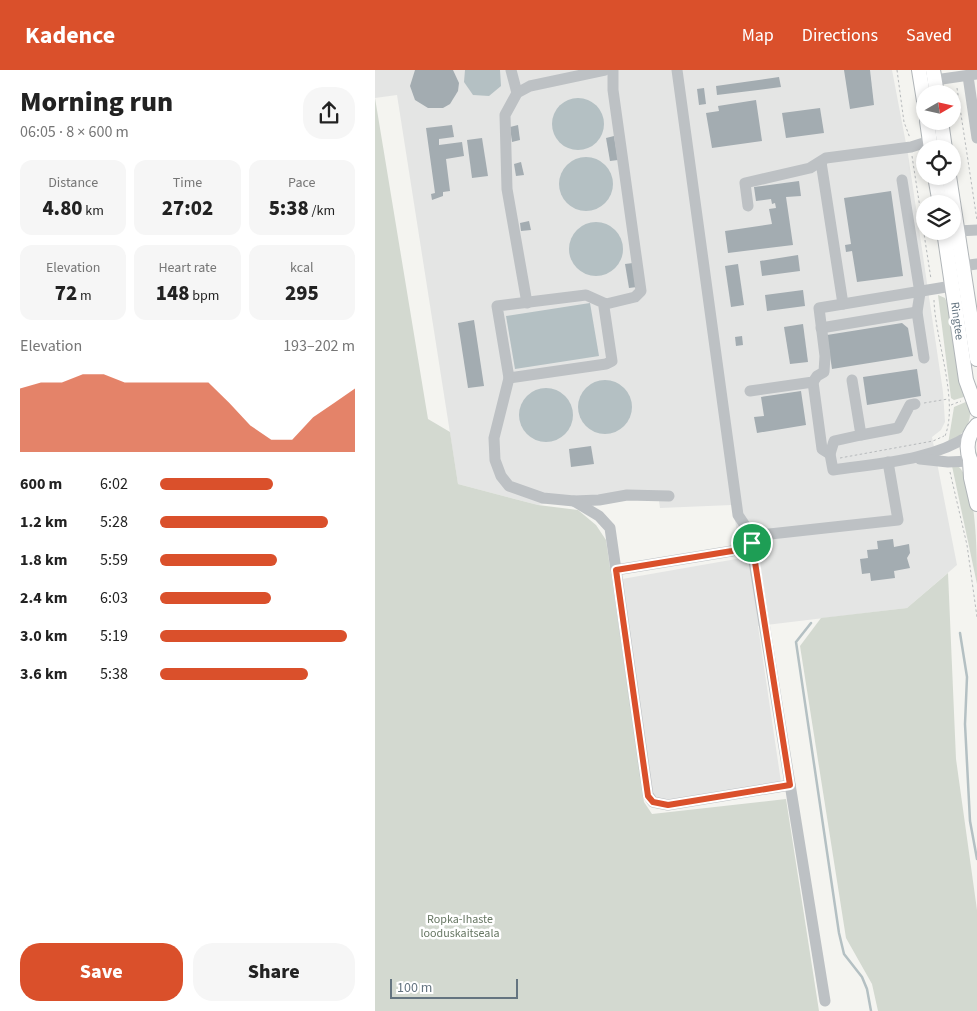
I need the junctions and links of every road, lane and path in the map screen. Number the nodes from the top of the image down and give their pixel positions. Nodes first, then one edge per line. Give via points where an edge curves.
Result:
1 (511, 70) edge
2 (605, 70) edge
3 (613, 70) edge
4 (677, 70) edge
5 (897, 70) edge
6 (919, 70) edge
7 (934, 75) edge
8 (972, 75) edge
9 (955, 77) junction
10 (921, 85) edge
11 (517, 93) junction
12 (977, 138) edge
13 (916, 146) edge
14 (911, 147) junction
15 (821, 162) junction
16 (902, 180) dead end
17 (748, 206) dead end
18 (977, 223) edge
19 (977, 230) edge
20 (961, 231) edge
21 (951, 240) edge
22 (954, 240) edge
23 (977, 264) edge
24 (962, 266) junction
25 (952, 286) junction
26 (934, 290) junction
27 (920, 293) junction
28 (527, 303) junction
29 (606, 304) junction
30 (843, 304) junction
31 (917, 312) junction
32 (821, 328) junction
33 (925, 358) dead end
34 (977, 359) edge
35 (509, 378) junction
36 (852, 380) dead end
37 (813, 382) junction
38 (751, 391) dead end
39 (948, 399) junction
40 (966, 399) dead end
41 (915, 404) joint
42 (949, 405) junction
43 (977, 410) edge
44 (975, 427) edge
45 (861, 435) junction
46 (945, 436) junction
47 (945, 449) junction
48 (831, 457) junction
49 (908, 458) junction
50 (888, 462) junction
51 (948, 462) junction
52 (973, 465) edge
53 (669, 496) dead end
54 (574, 501) junction
55 (977, 504) edge
56 (752, 539) junction
57 (616, 570) junction
58 (977, 618) edge
59 (790, 785) junction
60 (825, 1001) dead end

1 - 11 street
2 - 11 street via 530,86
3 - 29 street via 613,90 641,291 635,297
4 - 56 street via 738,515
5 - 14 path
6 - 10 main road
7 - 9 street
8 - 9 street
8 - 12 street
9 - 18 path
11 - 28 street via 505,115 507,189
13 - 14 street
14 - 15 street via 827,158
14 - 26 path
15 - 17 street via 810,168 745,184
15 - 30 street
16 - 27 street
19 - 20 street
21 - 25 main road, Ringtee
22 - 24 main road, Ringtee
23 - 24 street
24 - 34 main road, Ringtee
25 - 26 street
25 - 43 main road, Ringtee via 966,380
26 - 27 street
26 - 39 path
27 - 30 street
27 - 31 street
28 - 29 street via 586,295
28 - 35 street via 497,306
29 - 35 street via 612,361
30 - 32 street via 819,308
31 - 32 street
31 - 33 street
32 - 37 street via 824,372
35 - 54 street via 494,438 495,460 501,476 509,486 521,492
36 - 45 street
37 - 38 street
37 - 48 street via 822,449
39 - 41 path
39 - 42 path
40 - 42 path
41 - 45 street via 910,405 898,428
42 - 46 path via 949,426
44 - 47 street
44 - 52 main road via 967,443
45 - 48 street via 834,441
46 - 47 path
46 - 48 path via 924,443
47 - 49 street
48 - 50 street via 833,470
49 - 50 street
49 - 51 street
50 - 56 street via 898,520
51 - 52 street
51 - 58 path via 967,545
52 - 55 main road via 971,478
53 - 54 street via 627,495
54 - 57 street via 607,523 613,541
56 - 57 street via 732,551
56 - 59 street
57 - 59 street via 648,796 653,802 668,805
59 - 60 street

